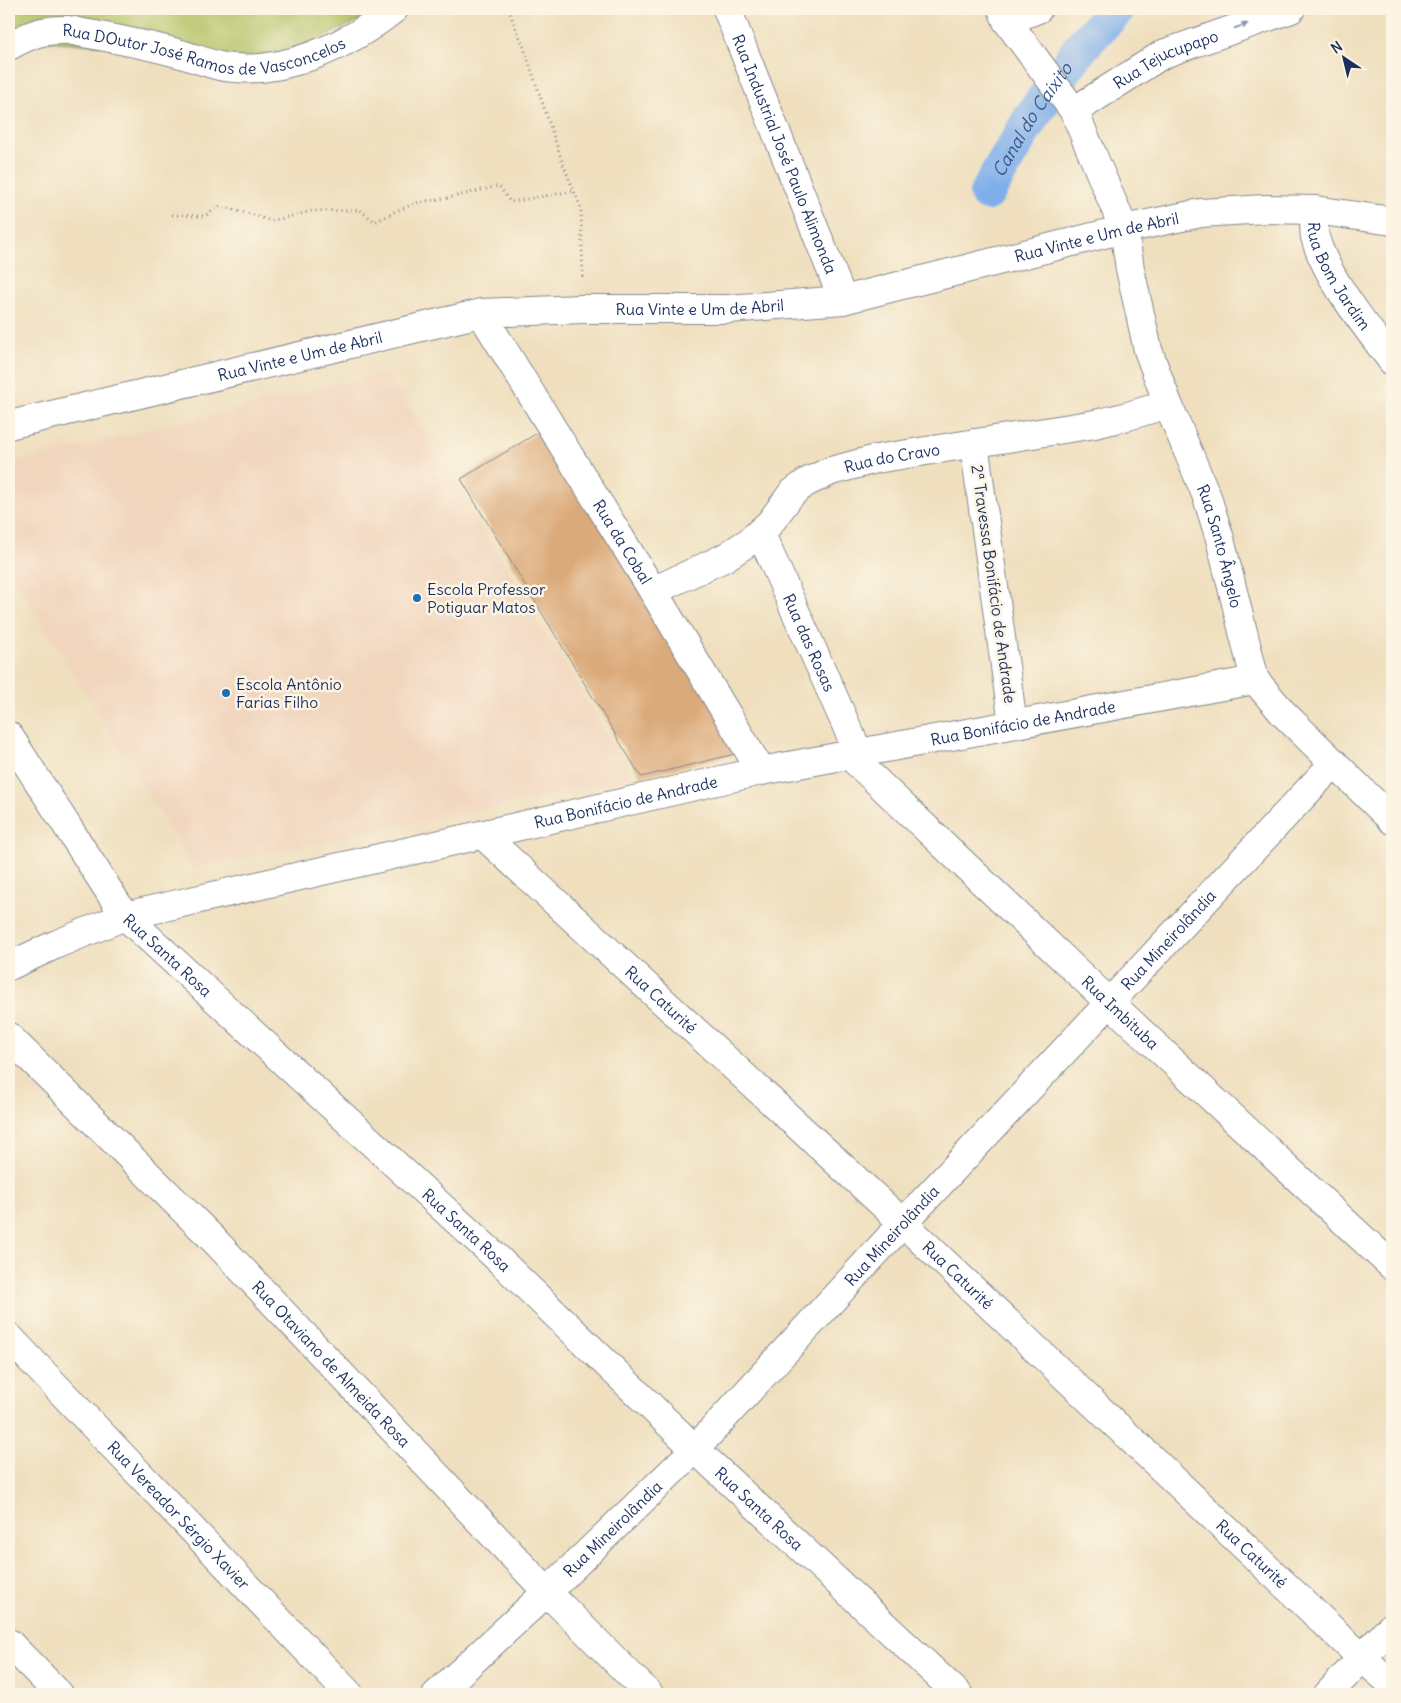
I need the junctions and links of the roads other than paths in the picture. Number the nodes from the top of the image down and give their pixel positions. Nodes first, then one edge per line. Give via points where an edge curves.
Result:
1 (394, 9) edge
2 (727, 9) edge
3 (1038, 9) edge
4 (1291, 9) edge
5 (1004, 15) edge
6 (9, 46) edge
7 (1069, 105) junction
8 (1315, 210) junction
9 (1392, 221) edge
10 (1124, 229) junction
11 (843, 300) junction
12 (482, 314) junction
13 (1392, 361) edge
14 (1168, 404) junction
15 (9, 425) edge
16 (974, 443) junction
17 (760, 532) junction
18 (653, 590) junction
19 (1255, 680) junction
20 (1014, 724) junction
21 (9, 736) edge
22 (854, 755) junction
23 (1334, 762) junction
24 (761, 771) junction
25 (1392, 820) edge
26 (484, 836) junction
27 (125, 916) junction
28 (9, 966) edge
29 (1110, 1003) junction
30 (9, 1037) edge
31 (903, 1223) junction
32 (1392, 1266) edge
33 (9, 1337) edge
34 (696, 1449) junction
35 (547, 1592) junction
36 (1392, 1626) edge
37 (9, 1643) edge
38 (1362, 1658) junction
39 (1392, 1684) edge
40 (59, 1694) edge
41 (349, 1694) edge
42 (437, 1694) edge
43 (649, 1694) edge
44 (958, 1694) edge
45 (1328, 1694) edge

1 - 6 street, Rua DOutor José Ramos de Vasconcelos via 358,35 328,50 271,66 225,67 176,52 68,30 40,31
2 - 11 street, Rua Industrial José Paulo Alimonda
3 - 5 street
7 -> 4 street, Rua Tejucupapo via 1163,54
5 - 7 street, Rua Santo Ângelo
7 - 10 street, Rua Santo Ângelo
8 - 9 street, Rua Vinte e Um de Abril
8 - 10 street, Rua Vinte e Um de Abril via 1200,213
8 - 13 street, Rua Bom Jardim via 1315,236 1328,268
10 - 11 street, Rua Vinte e Um de Abril
10 - 14 street, Rua Santo Ângelo via 1148,350
11 - 12 street, Rua Vinte e Um de Abril via 728,309 582,309
12 - 15 street, Rua Vinte e Um de Abril
12 - 18 street, Rua da Cobal
14 - 16 street, Rua do Cravo via 1095,424
14 - 19 street, Rua Santo Ângelo via 1207,496
16 - 17 street, Rua do Cravo via 876,459 831,471 792,493
16 - 20 street, 2ª Travessa Bonifácio de Andrade
17 - 18 street, Rua do Cravo via 724,558
17 - 22 street, Rua das Rosas
18 - 24 street, Rua da Cobal
19 - 20 street, Rua Bonifácio de Andrade
19 - 23 street, Rua Santo Ângelo via 1283,713
20 - 22 street, Rua Bonifácio de Andrade
21 - 27 street, Rua Santa Rosa
22 - 24 street, Rua Bonifácio de Andrade
22 - 29 street, Rua Imbituba
23 - 25 street, Rua Santo Ângelo
23 - 29 street, Rua Mineirolândia
24 - 26 street, Rua Bonifácio de Andrade
26 - 27 street, Rua Bonifácio de Andrade
26 - 31 street, Rua Caturité
27 - 28 street, Rua Bonifácio de Andrade
27 - 34 street, Rua Santa Rosa via 494,1255
29 - 31 street, Rua Mineirolândia
29 - 32 street, Rua Imbituba
30 - 35 street, Rua Otaviano de Almeida Rosa via 214,1240
31 - 34 street, Rua Mineirolândia
31 - 38 street, Rua Caturité
33 - 41 street, Rua Vereador Sérgio Xavier
34 - 35 street, Rua Mineirolândia
34 - 44 street, Rua Santa Rosa
35 - 42 street, Rua Mineirolândia
35 - 43 street, Rua Otaviano de Almeida Rosa
36 - 38 street
37 - 40 street
38 - 39 street, Rua Caturité
38 - 45 street

